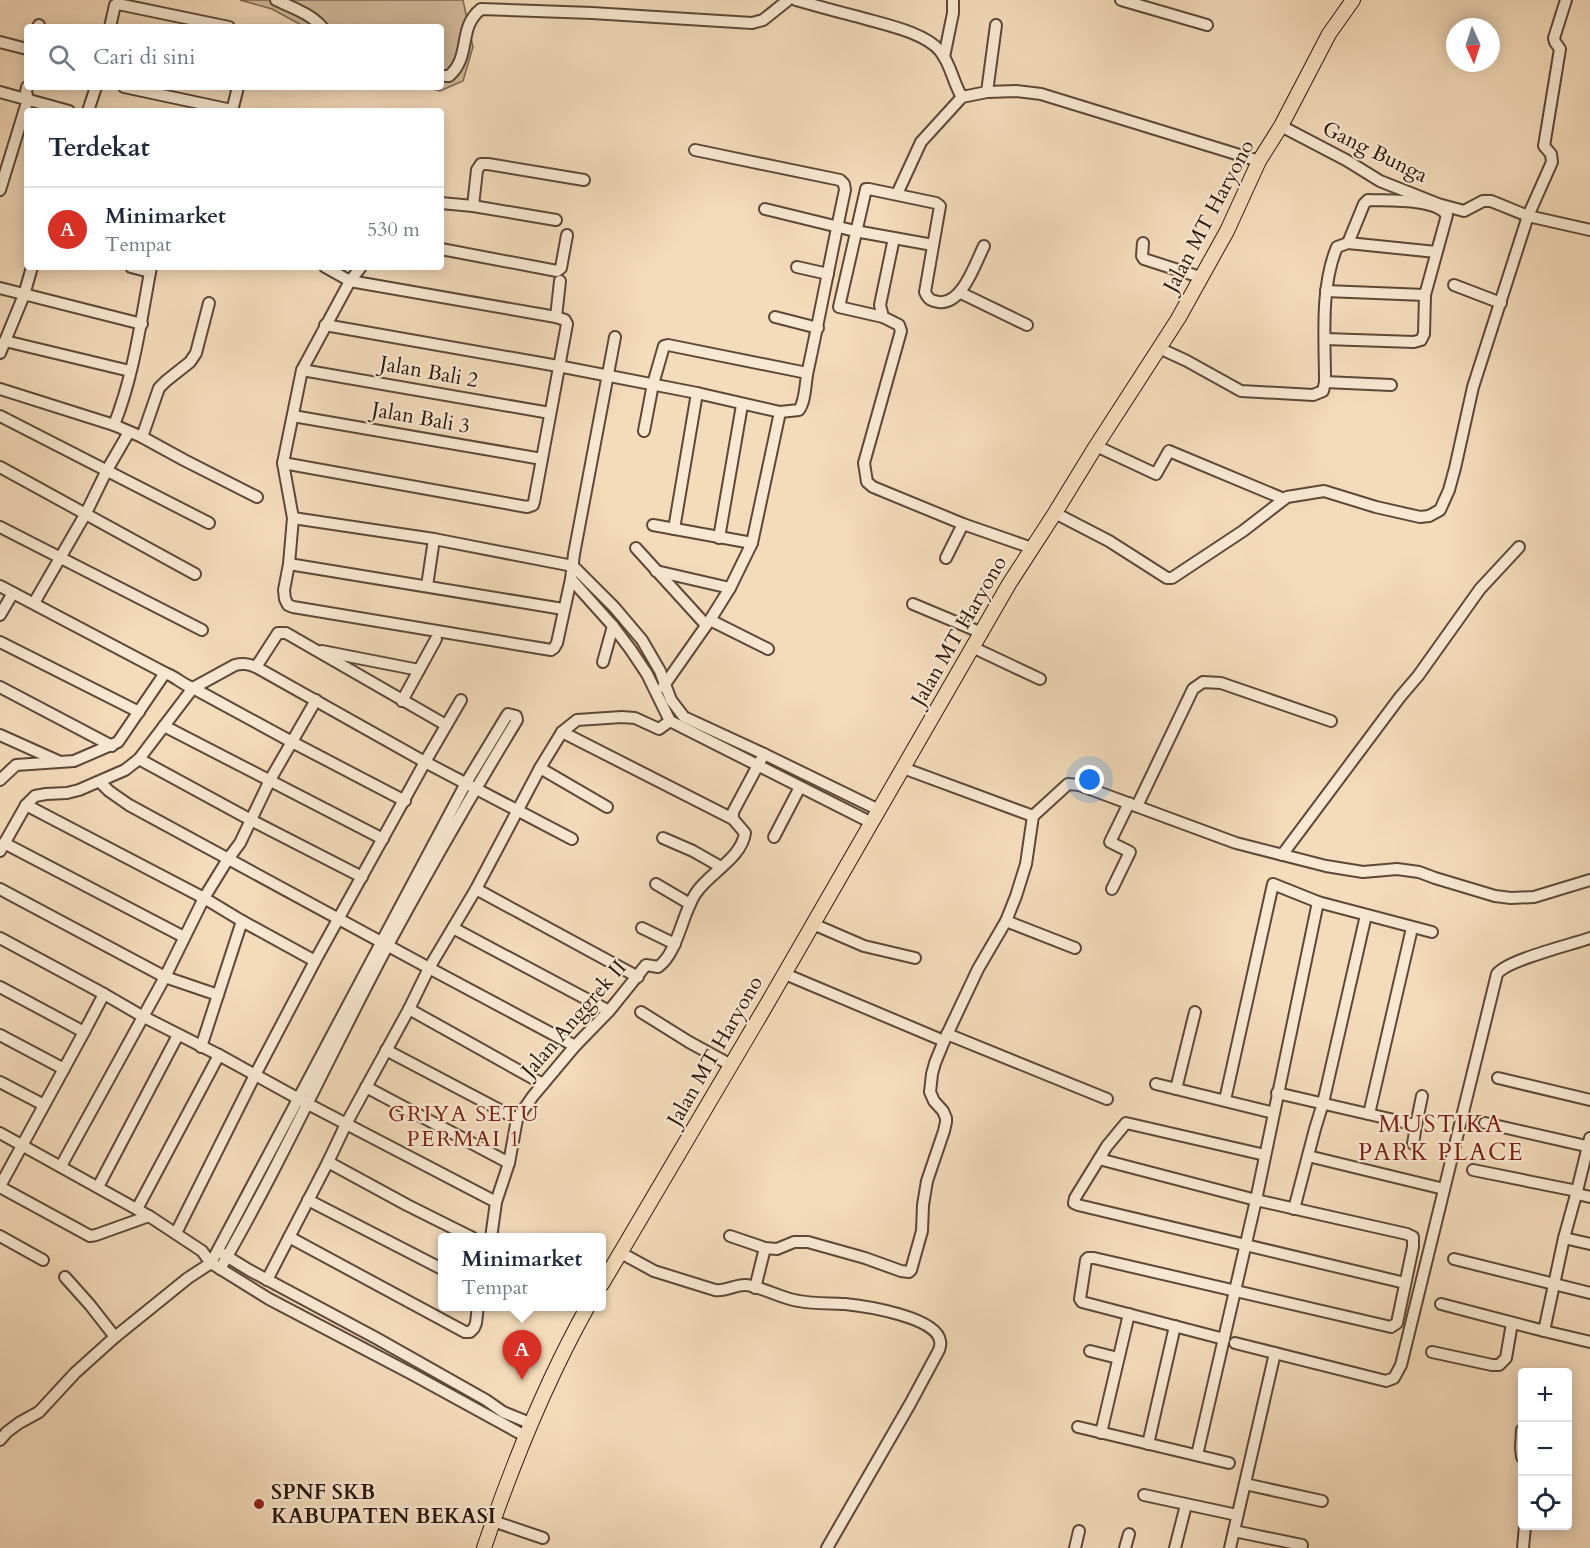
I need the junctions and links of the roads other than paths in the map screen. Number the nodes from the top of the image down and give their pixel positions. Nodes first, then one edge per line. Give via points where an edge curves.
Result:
1 (276, 0) edge
2 (788, 0) edge
3 (796, 0) edge
4 (953, 0) edge
5 (1121, 0) edge
6 (1353, 0) edge
7 (1566, 0) edge
8 (111, 24) edge
9 (215, 24) edge
10 (320, 24) edge
11 (996, 25) dead end
12 (1207, 25) dead end
13 (0, 42) edge
14 (24, 48) edge
15 (944, 57) junction
16 (444, 76) edge
17 (95, 90) edge
18 (138, 90) edge
19 (237, 90) edge
20 (0, 92) edge
21 (987, 92) junction
22 (27, 93) edge
23 (962, 97) junction
24 (62, 108) edge
25 (89, 108) edge
26 (221, 108) edge
27 (232, 108) edge
28 (1281, 126) junction
29 (695, 150) dead end
30 (1259, 161) junction
31 (584, 180) dead end
32 (0, 190) edge
33 (897, 194) junction
34 (444, 203) edge
35 (473, 206) junction
36 (765, 208) dead end
37 (1528, 216) junction
38 (556, 219) dead end
39 (837, 226) junction
40 (1590, 230) edge
41 (855, 231) junction
42 (567, 235) dead end
43 (894, 238) junction
44 (1143, 243) dead end
45 (1348, 243) junction
46 (933, 245) junction
47 (984, 246) dead end
48 (444, 250) edge
49 (1436, 252) junction
50 (797, 267) dead end
51 (31, 270) edge
52 (150, 270) edge
53 (330, 270) edge
54 (359, 270) edge
55 (828, 274) junction
56 (1200, 278) junction
57 (350, 281) junction
58 (560, 281) dead end
59 (1454, 285) dead end
60 (0, 288) edge
61 (1326, 291) junction
62 (961, 293) junction
63 (24, 295) junction
64 (1425, 295) junction
65 (209, 303) dead end
66 (1501, 303) junction
67 (556, 317) junction
68 (775, 317) dead end
69 (883, 317) junction
70 (142, 324) junction
71 (325, 325) junction
72 (1027, 325) dead end
73 (818, 328) junction
74 (615, 337) dead end
75 (1325, 339) junction
76 (5, 341) junction
77 (1159, 348) junction
78 (0, 353) edge
79 (558, 366) junction
80 (302, 370) junction
81 (130, 371) junction
82 (807, 373) junction
83 (607, 375) junction
84 (1325, 382) junction
85 (653, 384) junction
86 (1391, 385) dead end
87 (0, 389) edge
88 (697, 393) junction
89 (742, 405) junction
90 (780, 412) junction
91 (550, 413) junction
92 (0, 416) edge
93 (293, 416) junction
94 (114, 425) junction
95 (644, 431) dead end
96 (129, 432) junction
97 (142, 437) junction
98 (1096, 446) junction
99 (542, 459) junction
100 (283, 463) junction
101 (0, 467) edge
102 (107, 470) junction
103 (257, 497) dead end
104 (1284, 499) junction
105 (86, 513) junction
106 (1055, 513) junction
107 (293, 518) junction
108 (209, 523) dead end
109 (963, 524) junction
110 (653, 525) dead end
111 (0, 527) edge
112 (674, 529) junction
113 (719, 538) junction
114 (434, 539) junction
115 (752, 543) junction
116 (1519, 547) dead end
117 (636, 548) dead end
118 (1032, 548) junction
119 (61, 557) junction
120 (946, 558) dead end
121 (289, 564) junction
122 (573, 566) junction
123 (656, 571) junction
124 (195, 574) dead end
125 (571, 579) junction
126 (0, 586) edge
127 (427, 586) junction
128 (730, 588) junction
129 (13, 592) junction
130 (34, 603) junction
131 (913, 604) dead end
132 (563, 609) junction
133 (0, 615) edge
134 (708, 623) junction
135 (613, 626) junction
136 (202, 630) dead end
137 (982, 633) junction
138 (436, 639) dead end
139 (0, 642) edge
140 (972, 647) junction
141 (314, 649) junction
142 (768, 649) dead end
143 (603, 662) dead end
144 (256, 667) junction
145 (419, 670) junction
146 (169, 674) junction
147 (1040, 679) dead end
148 (666, 683) junction
149 (0, 687) edge
150 (190, 687) junction
151 (657, 695) junction
152 (316, 700) junction
153 (461, 700) dead end
154 (402, 701) junction
155 (139, 712) junction
156 (1330, 721) dead end
157 (670, 722) junction
158 (446, 725) junction
159 (164, 726) junction
160 (562, 732) junction
161 (0, 735) edge
162 (292, 742) junction
163 (112, 746) junction
164 (764, 754) junction
165 (139, 759) junction
166 (425, 762) junction
167 (61, 763) junction
168 (757, 766) junction
169 (540, 768) junction
170 (903, 768) junction
171 (0, 780) edge
172 (270, 780) junction
173 (100, 782) junction
174 (471, 785) junction
175 (800, 787) junction
176 (405, 801) junction
177 (1133, 804) junction
178 (26, 805) junction
179 (607, 807) dead end
180 (517, 810) junction
181 (1033, 816) junction
182 (876, 817) junction
183 (733, 819) junction
184 (251, 820) junction
185 (774, 837) dead end
186 (663, 838) dead end
187 (383, 839) junction
188 (572, 839) dead end
189 (2, 847) edge
190 (1282, 855) junction
191 (228, 859) junction
192 (722, 867) junction
193 (362, 877) junction
194 (1590, 880) edge
195 (656, 884) dead end
196 (0, 889) edge
197 (476, 889) junction
198 (1112, 889) dead end
199 (204, 898) junction
200 (1318, 903) junction
201 (690, 904) junction
202 (1366, 915) junction
203 (339, 919) junction
204 (242, 921) junction
205 (1006, 921) junction
206 (813, 924) junction
207 (453, 928) junction
208 (642, 928) dead end
209 (1412, 928) junction
210 (1432, 933) dead end
211 (0, 938) edge
212 (184, 938) junction
213 (1590, 939) edge
214 (384, 944) junction
215 (675, 944) junction
216 (1075, 948) dead end
217 (915, 958) dead end
218 (315, 961) junction
219 (429, 968) junction
220 (784, 974) junction
221 (165, 976) junction
222 (638, 976) junction
223 (0, 987) edge
224 (104, 994) junction
225 (218, 995) junction
226 (409, 1009) junction
227 (609, 1011) junction
228 (641, 1012) dead end
229 (1195, 1012) dead end
230 (142, 1016) junction
231 (84, 1032) junction
232 (0, 1035) edge
233 (178, 1035) junction
234 (945, 1038) junction
235 (575, 1046) junction
236 (201, 1047) junction
237 (386, 1050) junction
238 (219, 1055) junction
239 (731, 1065) junction
240 (63, 1070) junction
241 (255, 1075) junction
242 (1498, 1078) dead end
243 (0, 1082) edge
244 (543, 1084) junction
245 (1155, 1084) dead end
246 (366, 1087) junction
247 (1176, 1089) junction
248 (1277, 1094) junction
249 (1422, 1096) dead end
250 (1107, 1098) dead end
251 (1225, 1100) junction
252 (1590, 1100) edge
253 (303, 1102) junction
254 (1323, 1103) junction
255 (44, 1106) junction
256 (1274, 1113) junction
257 (1369, 1114) junction
258 (517, 1119) junction
259 (1485, 1123) dead end
260 (346, 1124) junction
261 (1416, 1125) junction
262 (0, 1133) edge
263 (1413, 1144) dead end
264 (1589, 1144) edge
265 (22, 1146) junction
266 (1265, 1155) junction
267 (1308, 1156) junction
268 (1099, 1159) junction
269 (328, 1162) junction
270 (509, 1163) junction
271 (61, 1166) junction
272 (1473, 1170) dead end
273 (0, 1186) edge
274 (98, 1187) junction
275 (1444, 1189) junction
276 (1577, 1192) junction
277 (1590, 1197) edge
278 (308, 1200) junction
279 (1256, 1200) junction
280 (496, 1202) junction
281 (137, 1209) junction
282 (1294, 1209) junction
283 (149, 1216) junction
284 (176, 1233) junction
285 (463, 1233) edge
286 (492, 1233) edge
287 (0, 1236) edge
288 (730, 1236) dead end
289 (289, 1237) junction
290 (1564, 1238) junction
291 (1245, 1244) junction
292 (1590, 1244) edge
293 (765, 1248) junction
294 (202, 1251) junction
295 (621, 1253) junction
296 (223, 1254) junction
297 (1454, 1259) dead end
298 (43, 1260) dead end
299 (216, 1266) junction
300 (438, 1267) edge
301 (65, 1277) dead end
302 (606, 1277) edge
303 (267, 1280) junction
304 (1405, 1283) junction
305 (1554, 1284) junction
306 (755, 1288) junction
307 (1235, 1290) junction
308 (1590, 1293) edge
309 (1441, 1304) dead end
310 (477, 1311) edge
311 (585, 1311) edge
312 (1129, 1314) junction
313 (1512, 1323) junction
314 (1175, 1326) junction
315 (1544, 1331) junction
316 (115, 1337) junction
317 (1229, 1341) junction
318 (1590, 1342) edge
319 (1090, 1351) dead end
320 (1431, 1352) dead end
321 (1275, 1353) junction
322 (1118, 1358) junction
323 (1078, 1427) dead end
324 (527, 1429) junction
325 (1101, 1433) junction
326 (0, 1440) edge
327 (1148, 1444) junction
328 (1197, 1455) junction
329 (1229, 1463) dead end
330 (1245, 1484) junction
331 (1144, 1495) dead end
332 (1322, 1501) dead end
333 (1186, 1504) junction
334 (1238, 1515) junction
335 (493, 1521) junction
336 (1525, 1530) edge
337 (1079, 1531) dead end
338 (1234, 1531) junction
339 (1129, 1534) dead end
340 (543, 1538) dead end
341 (1302, 1545) dead end
342 (484, 1548) edge
343 (828, 1548) edge
344 (1075, 1548) edge
345 (1125, 1548) edge
346 (1175, 1548) edge
347 (1230, 1548) edge
348 (1523, 1548) edge

1 - 10 street
2 - 16 street via 763,20 752,22 481,9 469,22 458,68
3 - 15 street via 904,30 929,42
4 - 15 street
5 - 12 street
6 - 28 main road, Jalan MT Haryono via 1329,34
7 - 37 street via 1554,38 1560,49 1544,146 1552,162
8 - 9 street via 118,4
11 - 21 street
13 - 14 street
15 - 23 street
17 - 25 street
18 - 26 street
19 - 27 street
20 - 22 street
21 - 23 street
21 - 30 street via 1041,93
22 - 24 street
22 - 32 street
23 - 33 street via 921,142
28 - 30 main road, Jalan MT Haryono
28 - 37 street, Gang Bunga via 1380,181 1438,204 1464,210 1491,201
29 - 39 street via 840,180 845,190
30 - 56 main road, Jalan MT Haryono
31 - 35 street via 481,164
33 - 41 street via 866,189
33 - 46 street via 940,206
34 - 35 street
35 - 38 street
36 - 39 street
37 - 40 street, Gang Bunga
37 - 66 street
39 - 41 street
39 - 55 street
41 - 43 street
41 - 69 street via 839,307
42 - 48 street via 561,268 557,271
43 - 46 street
43 - 69 street via 880,305
44 - 56 street via 1144,259
45 - 49 street
45 - 49 street via 1368,201 1429,204 1447,215
45 - 61 street via 1337,247
46 - 62 street via 927,298 944,302
47 - 62 street
49 - 64 street
50 - 55 street
51 - 63 street
52 - 70 street
53 - 57 street
54 - 57 street
55 - 73 street
56 - 77 main road, Jalan MT Haryono
57 - 67 street
57 - 71 street
58 - 67 street
59 - 66 street
60 - 63 street
61 - 64 street
61 - 75 street
62 - 72 street
63 - 70 street
63 - 76 street
64 - 75 street via 1421,340
65 - 97 street via 196,352 159,388
66 - 104 street via 1473,387 1455,468 1440,510 1420,517 1324,491
67 - 79 street via 567,324
68 - 73 street
69 - 109 street via 899,325 901,331 864,463 867,482
70 - 81 street
71 - 79 street
71 - 80 street
73 - 82 street
74 - 83 street
75 - 84 street
76 - 78 street
76 - 81 street
77 - 84 street via 1241,391 1313,395 1323,391
77 - 98 main road, Jalan MT Haryono
79 - 83 street
79 - 91 street
80 - 91 street, Jalan Bali 2
80 - 93 street
81 - 94 street
82 - 85 street via 668,345 662,349
82 - 90 street via 801,408
83 - 85 street
83 - 122 street
84 - 86 street
85 - 88 street
85 - 95 street
87 - 94 street
88 - 89 street
88 - 112 street
89 - 90 street
89 - 113 street
90 - 115 street
91 - 99 street
92 - 102 street
93 - 99 street, Jalan Bali 3
93 - 100 street
94 - 96 street
96 - 97 street
96 - 102 street
97 - 103 street
98 - 104 street via 1156,474 1169,451
98 - 106 main road, Jalan MT Haryono
99 - 100 street via 534,502 527,507
100 - 107 street
101 - 105 street
102 - 105 street
102 - 108 street
104 - 106 street via 1172,578
105 - 119 street
105 - 124 street
106 - 118 main road, Jalan MT Haryono
107 - 114 street
107 - 121 street
109 - 118 street
109 - 120 street
110 - 112 street
111 - 119 street
112 - 113 street
113 - 115 street
114 - 122 street
114 - 127 street
115 - 128 street
116 - 190 street via 1479,589
117 - 123 street
118 - 137 main road, Jalan MT Haryono
119 - 130 street
119 - 136 street
121 - 127 street
121 - 132 street via 284,590 288,605 551,650 557,643
122 - 125 street
122 - 148 street via 642,640
123 - 128 street
123 - 134 street
125 - 132 street
125 - 135 street
126 - 129 street
127 - 132 street
128 - 134 street
129 - 130 street
129 - 133 street
130 - 146 street
131 - 137 street
134 - 142 street
134 - 148 street
135 - 143 street
135 - 151 street
137 - 140 main road, Jalan MT Haryono
138 - 145 street
139 - 155 street
140 - 147 street
140 - 170 main road, Jalan MT Haryono
141 - 144 street via 286,633 278,633
141 - 145 street
141 - 154 street
144 - 150 street via 235,665
144 - 152 street
145 - 154 street
146 - 150 street
146 - 155 street
148 - 151 street
148 - 164 street via 671,700 684,717
149 - 163 street
150 - 159 street
150 - 162 street
151 - 157 street
152 - 162 street
152 - 166 street
153 - 158 street
154 - 158 street
155 - 163 street
156 - 177 street via 1221,682 1203,682 1193,689
157 - 160 street via 659,729 635,718 588,718 577,720
157 - 168 street
158 - 166 street
159 - 165 street
159 - 172 street
160 - 169 street
160 - 183 street
161 - 167 street
162 - 172 street
162 - 176 street
163 - 167 street
164 - 168 street
164 - 182 street
165 - 173 street
165 - 184 street
166 - 174 street
166 - 176 street
167 - 171 street via 16,765
168 - 175 street
168 - 183 street
169 - 179 street
169 - 180 street
170 - 181 street
170 - 182 main road, Jalan MT Haryono
172 - 184 street
172 - 187 street
173 - 178 street via 73,791 35,796
173 - 191 street via 129,805
174 - 174 street via 506,717 516,716 517,720
174 - 180 street
174 - 214 street
175 - 182 street
175 - 185 street
176 - 187 street
177 - 181 street via 1068,784
177 - 190 street via 1236,843
177 - 198 street via 1110,842 1130,852
178 - 189 street
178 - 199 street
180 - 188 street
180 - 197 street
181 - 205 street via 1024,870
182 - 206 main road, Jalan MT Haryono
183 - 192 street, Jalan Anggrek II via 745,833 744,840
184 - 191 street
184 - 193 street
186 - 192 street
187 - 193 street
189 - 212 street
190 - 194 street via 1363,872 1419,872 1511,898 1534,897
191 - 199 street
191 - 203 street
192 - 201 street, Jalan Anggrek II via 698,890
193 - 203 street
195 - 201 street
196 - 221 street
197 - 207 street
197 - 222 street
199 - 204 street
199 - 212 street
200 - 202 street
200 - 248 street
200 - 251 street via 1272,885
201 - 215 street, Jalan Anggrek II
202 - 209 street
202 - 254 street
203 - 214 street
203 - 218 street
204 - 218 street
204 - 225 street
205 - 216 street
205 - 234 street
206 - 217 street via 864,946
206 - 220 main road, Jalan MT Haryono
207 - 219 street
207 - 227 street
208 - 215 street
209 - 210 street
209 - 257 street
211 - 224 street
212 - 221 street
213 - 275 street via 1515,962 1497,974
214 - 219 street
214 - 253 street
215 - 222 street, Jalan Anggrek II via 662,964 646,965
218 - 241 street
219 - 226 street
219 - 235 street
220 - 234 street
220 - 239 main road, Jalan MT Haryono
221 - 225 street
221 - 230 street
222 - 227 street, Jalan Anggrek II
223 - 231 street
224 - 230 street
224 - 231 street
225 - 236 street
226 - 237 street
226 - 244 street
227 - 235 street, Jalan Anggrek II
228 - 239 street
229 - 247 street
230 - 233 street
230 - 271 street
231 - 240 street
232 - 240 street
233 - 236 street
233 - 274 street
234 - 250 street
234 - 293 street via 930,1092 946,1122 927,1181 922,1232 911,1270 901,1271 808,1242 794,1242 777,1250
235 - 244 street, Jalan Anggrek II
236 - 238 street
237 - 246 street
237 - 258 street
238 - 241 street
238 - 281 street
239 - 295 main road, Jalan MT Haryono
240 - 255 street
241 - 253 street
241 - 284 street
242 - 252 street
243 - 255 street
244 - 258 street, Jalan Anggrek II
245 - 247 street
246 - 260 street
246 - 270 street
247 - 251 street
248 - 254 street
248 - 256 street
249 - 261 street
251 - 256 street
253 - 260 street
253 - 296 street
254 - 257 street
254 - 267 street
255 - 265 street
256 - 266 street
257 - 261 street
258 - 270 street, Jalan Anggrek II
259 - 264 street
260 - 269 street
260 - 280 street
261 - 263 street
262 - 265 street
264 - 276 street
265 - 271 street
265 - 273 street
266 - 268 street via 1126,1123
266 - 279 street
267 - 275 street
267 - 282 street
268 - 279 street
268 - 291 street via 1075,1204
269 - 278 street
269 - 285 street
270 - 280 street, Jalan Anggrek II
271 - 274 street
272 - 276 street
273 - 283 street via 90,1236
274 - 281 street
275 - 321 street via 1401,1365 1394,1378 1386,1381
276 - 277 street
276 - 290 street
278 - 289 street
278 - 300 street
279 - 282 street
279 - 291 street
280 - 286 street, Jalan Anggrek II
281 - 283 street
282 - 304 street via 1411,1235 1414,1242
283 - 284 street
284 - 294 street
287 - 298 street
288 - 293 street
289 - 303 street
289 - 310 street via 465,1332 474,1328
290 - 292 street
290 - 305 street
291 - 304 street
291 - 307 street
293 - 306 street
294 - 296 street
294 - 299 street
295 - 302 main road, Jalan MT Haryono
295 - 306 street via 654,1271 715,1290 745,1285
296 - 299 street
296 - 303 street
297 - 305 street
299 - 316 street via 188,1278
299 - 324 street via 269,1299 412,1374
301 - 316 street
303 - 324 street via 486,1400
304 - 307 street via 1397,1323 1391,1327
305 - 308 street
305 - 315 street
306 - 343 street via 800,1302 846,1304 895,1314 922,1322 940,1340 939,1350 910,1404
307 - 312 street via 1087,1258 1081,1301
307 - 317 street
309 - 313 street
311 - 324 main road
312 - 314 street
312 - 322 street
313 - 315 street
313 - 320 street via 1506,1358 1499,1365
314 - 317 street
314 - 327 street
315 - 318 street
316 - 326 street via 39,1412
317 - 321 street
317 - 328 street
319 - 322 street
321 - 330 street
322 - 325 street
323 - 325 street
324 - 335 main road
325 - 327 street
327 - 328 street
328 - 329 street
330 - 332 street
330 - 334 street
331 - 333 street
333 - 334 street
333 - 346 street
334 - 338 street
335 - 340 street
335 - 342 main road
336 - 348 street
337 - 344 street
338 - 341 street
338 - 347 street
339 - 345 street

